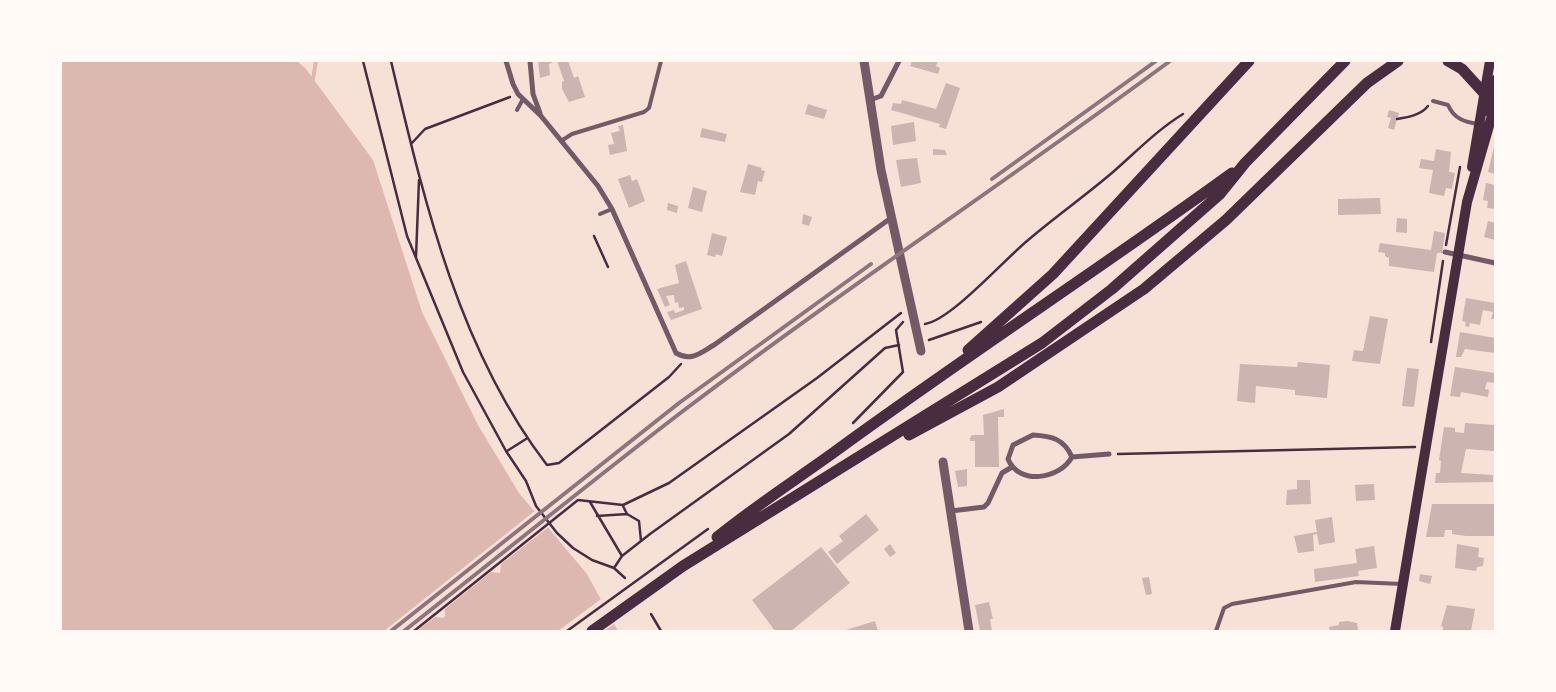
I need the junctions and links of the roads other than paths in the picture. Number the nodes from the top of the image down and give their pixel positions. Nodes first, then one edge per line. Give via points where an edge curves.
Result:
1 (506, 61) edge
2 (530, 61) edge
3 (661, 61) edge
4 (864, 61) edge
5 (899, 61) edge
6 (1249, 61) edge
7 (1345, 61) edge
8 (1398, 61) edge
9 (1448, 61) edge
10 (1490, 61) edge
11 (1495, 80) edge
12 (1483, 92) junction
13 (523, 99) junction
14 (870, 100) junction
15 (1432, 101) road end
16 (1495, 105) edge
17 (517, 110) dead end
18 (541, 116) junction
19 (1478, 124) junction
20 (560, 141) junction
21 (1481, 156) junction
22 (1245, 163) junction
23 (1467, 202) junction
24 (612, 209) junction
25 (600, 214) dead end
26 (891, 218) junction
27 (1445, 252) dead end
28 (1459, 254) junction
29 (1495, 263) edge
30 (922, 350) dead end
31 (913, 395) junction
32 (1109, 454) road end
33 (1072, 457) junction
34 (943, 462) dead end
35 (1012, 468) junction
36 (826, 475) junction
37 (951, 511) junction
38 (683, 566) junction
39 (1402, 584) junction
40 (592, 631) edge
41 (969, 631) edge
42 (1216, 631) edge
43 (1395, 631) edge

1 - 13 street via 513,84
2 - 18 street via 533,94
3 - 20 lane via 649,108 644,112 572,134
4 - 14 street
5 - 14 street via 881,96
6 - 31 main road via 1053,274
7 - 22 main road
8 - 36 main road via 1367,83 1226,220 1152,283 1054,351 960,408 854,464
9 - 12 main road via 1462,69
10 - 12 main road
11 - 21 main road via 1482,135
12 - 19 main road
13 - 17 lane
13 - 18 street
14 - 26 street
15 - 19 lane via 1448,105 1462,121
16 - 21 main road
18 - 20 street
19 - 23 main road
20 - 24 street via 598,186
21 - 23 main road
22 - 31 main road
22 - 36 main road via 1220,194 1112,289 1042,343 926,417
23 - 28 main road
24 - 25 lane
24 - 26 street via 676,352 684,358 714,344
26 - 30 street
27 - 28 street
28 - 29 street
28 - 39 main road
31 - 38 main road via 749,511
32 - 33 street
33 - 35 street via 1068,466 1047,475 1023,474
33 - 35 street via 1068,447 1059,439 1033,435 1013,445 1008,459
34 - 37 street
35 - 37 street via 1002,473 984,507
36 - 38 main road
37 - 41 street
38 - 40 main road
39 - 42 lane via 1356,582 1232,604 1224,608
39 - 43 main road

